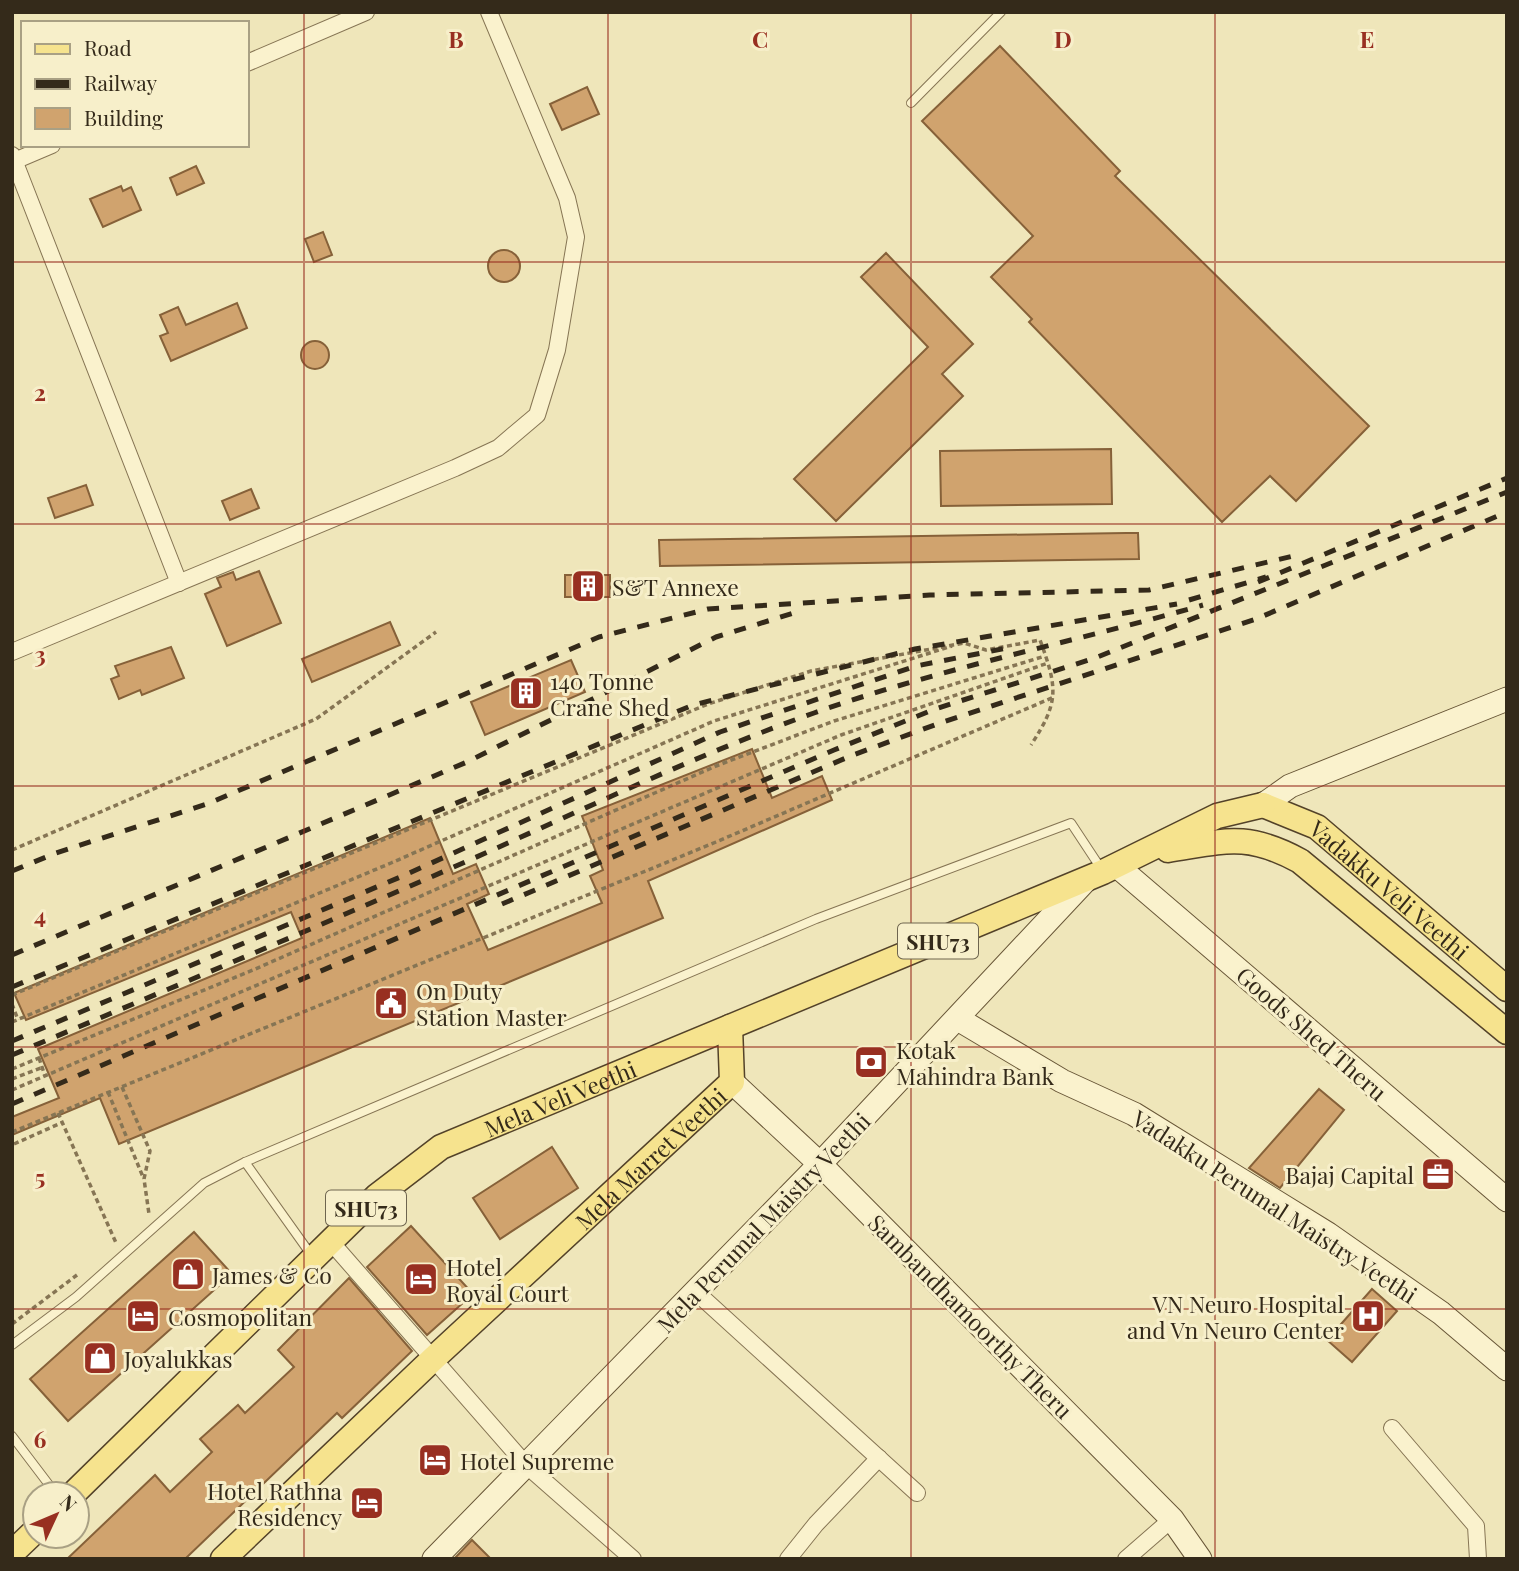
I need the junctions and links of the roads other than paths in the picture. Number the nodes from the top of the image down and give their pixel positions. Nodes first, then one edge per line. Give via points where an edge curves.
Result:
1 (366, 12) edge
2 (489, 12) edge
3 (1002, 12) edge
4 (248, 63) edge
5 (911, 103) dead end
6 (47, 147) edge
7 (13, 160) edge
8 (178, 583) junction
9 (12, 652) edge
10 (1507, 699) edge
11 (1263, 805) junction
12 (1146, 854) junction
13 (1300, 861) junction
14 (1102, 873) junction
15 (1507, 989) edge
16 (958, 1019) junction
17 (730, 1027) junction
18 (1507, 1032) edge
19 (732, 1082) junction
20 (245, 1162) junction
21 (820, 1164) junction
22 (1507, 1200) edge
23 (322, 1250) junction
24 (696, 1292) junction
25 (12, 1345) edge
26 (434, 1358) junction
27 (1507, 1369) edge
28 (1392, 1428) dead end
29 (12, 1436) edge
30 (879, 1458) junction
31 (526, 1465) junction
32 (45, 1480) edge
33 (87, 1480) edge
34 (917, 1493) dead end
35 (1172, 1519) junction
36 (223, 1559) edge
37 (435, 1559) edge
38 (634, 1559) edge
39 (788, 1559) edge
40 (1126, 1559) edge
41 (1200, 1559) edge
42 (1478, 1559) edge

1 - 4 street
2 - 8 street via 567,198 576,237 557,350 537,415 498,448
3 - 5 lane
6 - 7 street
7 - 8 street
8 - 9 street
10 - 11 street via 1290,786
11 - 12 main road, Mela Veli Veethi / SHU73 via 1217,816
11 - 13 main road
11 - 15 main road, Vadakku Veli Veethi via 1317,827
12 - 13 main road, Mela Veli Veethi / SHU73 via 1228,840 1252,841
12 - 14 main road, Mela Veli Veethi / SHU73
13 - 18 main road, Vadakku Veli Veethi / SHU73
14 - 16 street, Mela Perumal Maistry Veethi
14 - 17 main road, Mela Veli Veethi / SHU73
14 - 20 lane via 1072,823 816,919
14 - 22 street, Goods Shed Theru
16 - 21 street, Mela Perumal Maistry Veethi
16 - 27 street, Vadakku Perumal Maistry Veethi via 1062,1082 1134,1114 1328,1234 1441,1312
17 - 19 main road, Mela Marret Veethi
17 - 23 main road, Mela Veli Veethi / SHU73 via 441,1147 377,1196
19 - 21 street, Sambandhamoorthy Theru
19 - 26 main road, Mela Marret Veethi
20 - 23 lane
20 - 25 lane via 204,1183 75,1297
21 - 24 street, Mela Perumal Maistry Veethi
21 - 35 street, Sambandhamoorthy Theru
23 - 26 street
23 - 33 main road, Mela Veli Veethi / SHU73
24 - 30 street
24 - 31 street, Mela Perumal Maistry Veethi
26 - 31 street
26 - 36 main road, Mela Marret Veethi
28 - 42 street via 1476,1526
29 - 32 lane
30 - 34 street
30 - 39 street
31 - 37 street, Mela Perumal Maistry Veethi
31 - 38 street
35 - 40 street
35 - 41 street, Sambandhamoorthy Theru

